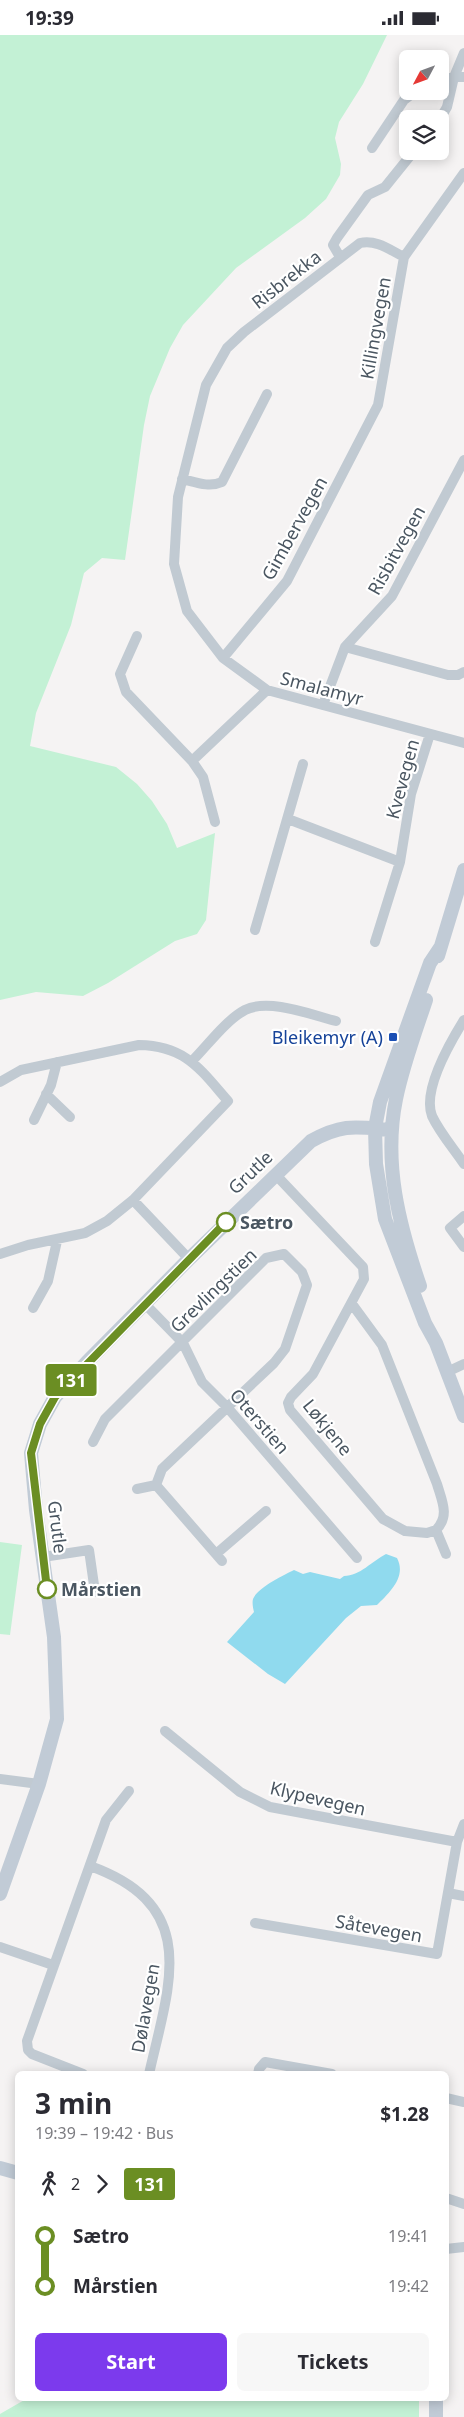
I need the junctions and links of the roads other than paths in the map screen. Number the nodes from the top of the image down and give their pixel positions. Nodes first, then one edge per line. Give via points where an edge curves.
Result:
1 (464, 53) edge
2 (459, 77) edge
3 (405, 100) edge
4 (445, 110) edge
5 (372, 148) dead end
6 (407, 160) edge
7 (464, 173) edge
8 (340, 257) junction
9 (404, 257) junction
10 (236, 339) joint
11 (267, 394) dead end
12 (378, 405) joint
13 (464, 460) edge
14 (182, 479) junction
15 (136, 636) dead end
16 (345, 647) junction
17 (224, 658) junction
18 (464, 671) edge
19 (266, 690) junction
20 (323, 705) junction
21 (430, 734) junction
22 (464, 743) edge
23 (192, 761) junction
24 (303, 764) dead end
25 (288, 819) junction
26 (215, 822) dead end
27 (400, 862) junction
28 (464, 870) edge
29 (255, 930) dead end
30 (375, 943) dead end
31 (440, 948) junction
32 (464, 1020) edge
33 (336, 1021) dead end
34 (192, 1061) junction
35 (57, 1062) junction
36 (0, 1082) edge
37 (46, 1094) junction
38 (70, 1117) dead end
39 (34, 1120) dead end
40 (375, 1128) junction
41 (392, 1130) junction
42 (464, 1164) edge
43 (275, 1174) junction
44 (133, 1200) junction
45 (464, 1216) edge
46 (56, 1241) junction
47 (464, 1247) edge
48 (0, 1254) edge
49 (189, 1259) junction
50 (145, 1304) junction
51 (352, 1304) junction
52 (33, 1308) dead end
53 (183, 1343) junction
54 (436, 1343) junction
55 (464, 1364) edge
56 (447, 1372) junction
57 (227, 1407) junction
58 (464, 1416) edge
59 (93, 1442) dead end
60 (156, 1485) junction
61 (137, 1489) dead end
62 (266, 1511) dead end
63 (436, 1530) junction
64 (446, 1554) dead end
65 (43, 1557) junction
66 (357, 1558) dead end
67 (95, 1592) dead end
68 (165, 1731) dead end
69 (0, 1779) edge
70 (39, 1784) junction
71 (129, 1791) dead end
72 (464, 1824) edge
73 (457, 1842) junction
74 (90, 1866) junction
75 (448, 1893) junction
76 (0, 1895) edge
77 (464, 1896) edge
78 (255, 1923) dead end
79 (0, 1947) edge
80 (53, 1965) junction
81 (75, 2071) edge
82 (150, 2071) edge
83 (260, 2071) edge
84 (317, 2071) edge
85 (449, 2099) edge
86 (464, 2102) edge
87 (0, 2168) edge
88 (15, 2172) edge
89 (449, 2199) edge
90 (464, 2204) edge
91 (464, 2247) edge
92 (449, 2249) edge
93 (436, 2401) edge
94 (436, 2417) edge

1 - 2 street
2 - 4 street
3 - 5 street
6 - 8 street, Risbrekka via 385,187 368,195 337,238 333,245
7 - 9 street, Killingvegen
8 - 9 street, Killingvegen via 368,241
8 - 10 street, Risbrekka
9 - 12 street, Killingvegen
10 - 14 street, Smalamyr via 227,348 206,385
11 - 14 street via 222,482 205,485
12 - 17 street, Gimbervegen via 287,581
13 - 16 street, Risbitvegen via 392,596
14 - 17 street, Smalamyr via 174,564 187,611
15 - 23 street via 120,674 126,691
16 - 18 street via 448,675
16 - 20 street, Risbitvegen
17 - 19 street, Smalamyr
19 - 20 street, Smalamyr
19 - 23 street
20 - 21 street, Smalamyr
21 - 22 street, Smalamyr
21 - 27 street, Kvevegen via 410,794
23 - 26 street via 203,777
24 - 25 street
25 - 27 street
25 - 29 street
27 - 30 street, Kvevegen
28 - 31 street
31 - 40 street via 430,963 386,1081
31 - 41 street via 403,1071
32 - 42 street via 448,1046 430,1096 432,1114
33 - 34 street via 270,1006 246,1010
34 - 35 street via 165,1048 138,1045
34 - 44 street via 228,1101
35 - 36 street via 21,1070
35 - 37 street
37 - 38 street
37 - 39 street
40 - 41 street, Grutle
40 - 43 street, Grutle via 347,1126 328,1132 311,1141
40 - 54 street via 378,1182 386,1219 425,1323
41 - 54 street via 397,1208
43 - 49 street, Grutle
43 - 51 street, Løkjene via 363,1267 364,1279
44 - 46 street via 107,1221 85,1233
44 - 49 street
45 - 47 street via 450,1228
46 - 48 street
46 - 52 street via 48,1281
49 - 50 street, Grutle
50 - 53 street, Oterstien
50 - 65 street, Grutle via 55,1397 40,1424 31,1453
51 - 63 street via 382,1345 437,1484 445,1508 444,1518
51 - 63 street, Løkjene via 313,1374 290,1397 290,1410 383,1519 405,1531 427,1533
53 - 57 street, Oterstien via 202,1382
53 - 57 street, Grevlingstien via 266,1258 284,1254 302,1272 307,1285 285,1349 264,1374
53 - 59 street, Grevlingstien via 105,1419
54 - 56 street
55 - 56 street
56 - 58 street
57 - 60 street, Grevlingstien via 162,1469
57 - 66 street, Oterstien
60 - 61 street
60 - 62 street via 219,1557
63 - 64 street
65 - 67 street via 88,1550
65 - 70 street, Grutle via 54,1637 57,1719
68 - 73 street, Klypevegen via 240,1792 270,1807
69 - 70 street
70 - 76 street, Grutle
71 - 74 street via 106,1820
72 - 73 street, Såtevegen
73 - 75 street, Såtevegen
74 - 80 street
74 - 82 street, Dølavegen via 128,1885 149,1903 166,1930 172,1962 170,1983
75 - 77 street
75 - 78 street, Såtevegen via 437,1954
79 - 80 street
80 - 81 street via 27,2041 28,2050
83 - 84 street via 265,2061
85 - 86 street
87 - 88 street
89 - 90 street
91 - 92 street
93 - 94 street

